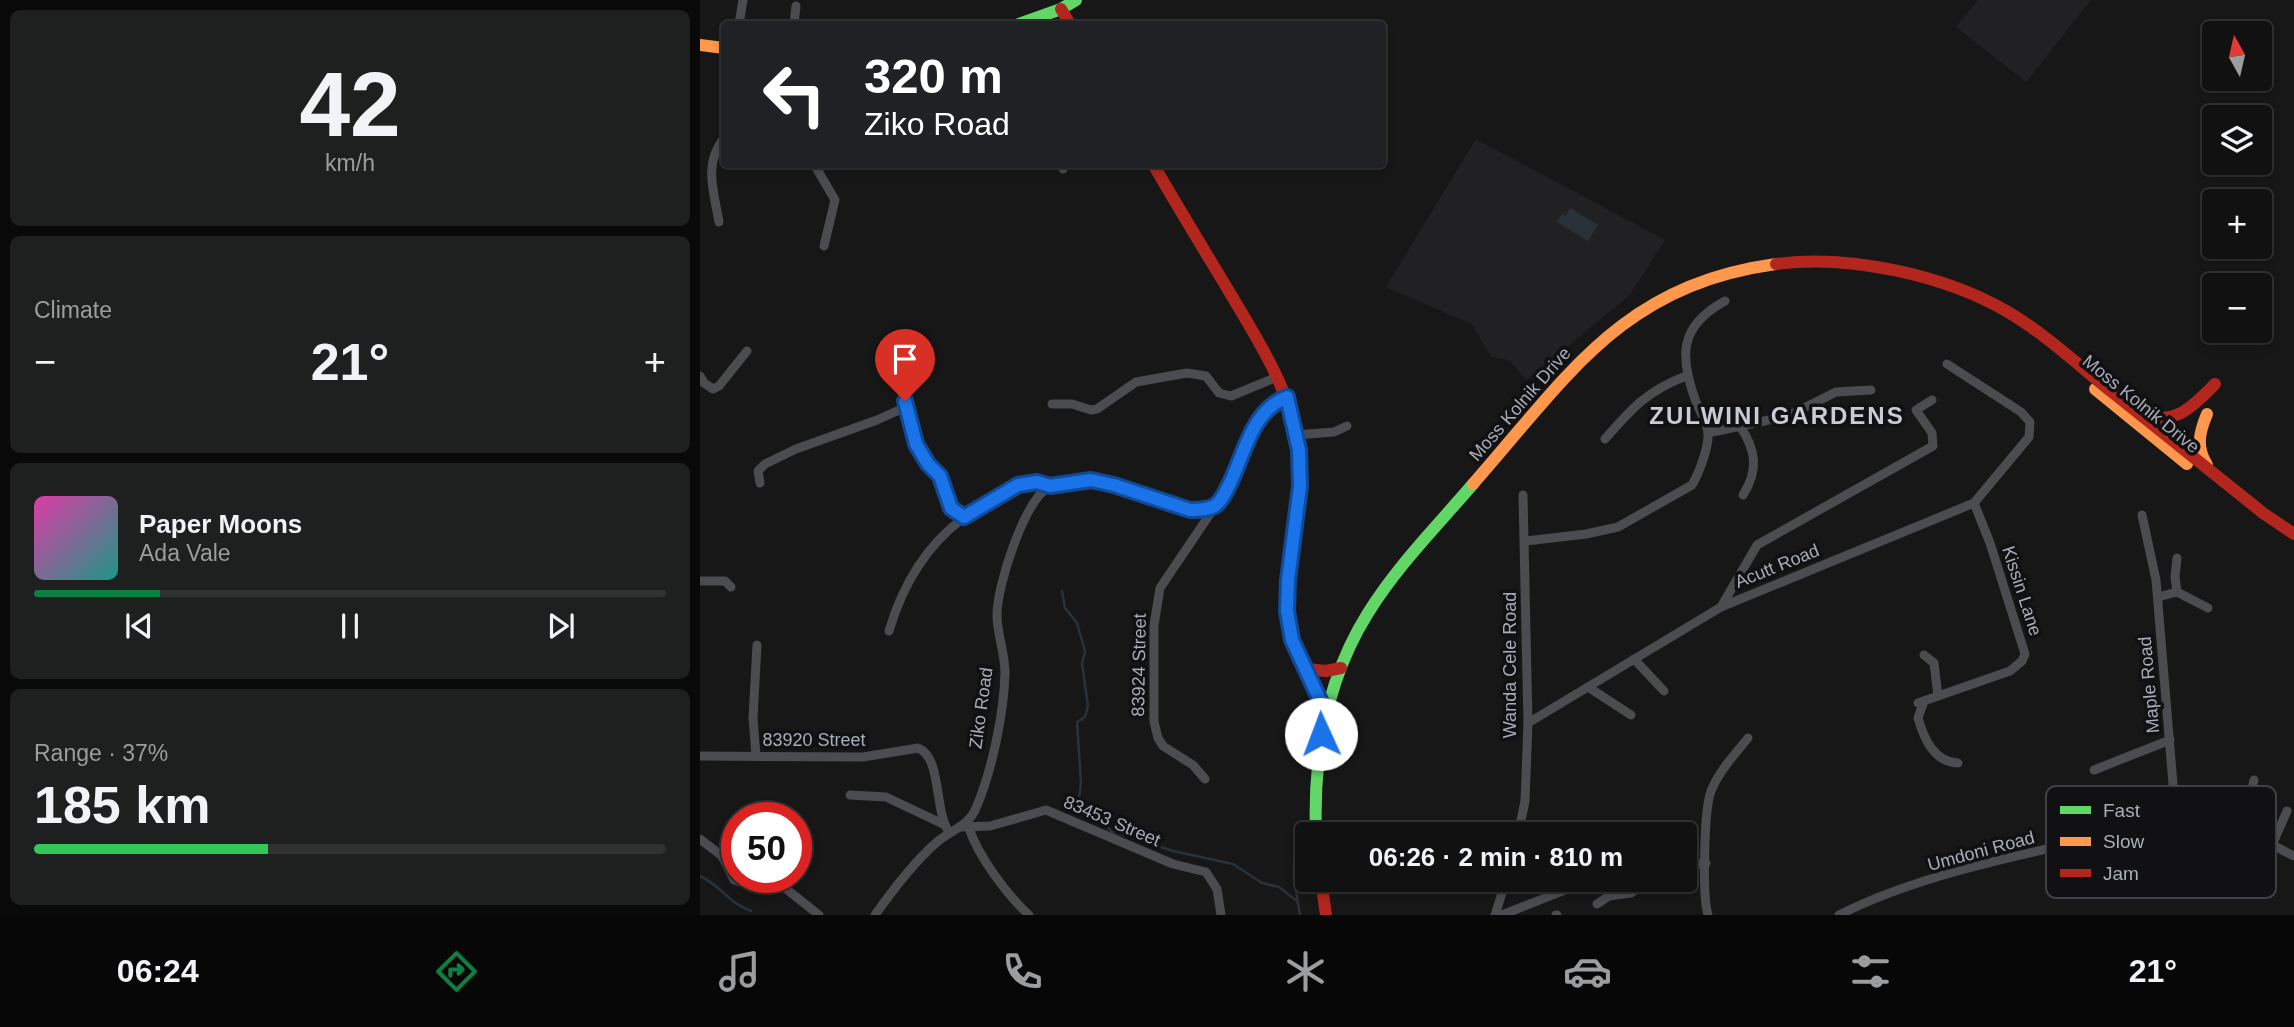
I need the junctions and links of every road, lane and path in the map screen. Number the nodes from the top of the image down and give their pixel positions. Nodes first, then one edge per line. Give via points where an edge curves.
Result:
1 (743, 0) edge
2 (1076, 0) edge
3 (796, 6) dead end
4 (1061, 9) junction
5 (740, 21) edge
6 (794, 21) edge
7 (1027, 21) edge
8 (1068, 21) edge
9 (700, 45) edge
10 (721, 48) edge
11 (721, 143) edge
12 (816, 168) edge
13 (1155, 168) edge
14 (719, 222) dead end
15 (824, 246) dead end
16 (1965, 293) junction
17 (1725, 301) dead end
18 (747, 351) dead end
19 (1947, 364) dead end
20 (700, 376) edge
21 (1686, 376) junction
22 (1277, 377) junction
23 (2215, 384) dead end
24 (1871, 390) dead end
25 (902, 392) dead end
26 (1287, 397) junction
27 (1932, 400) dead end
28 (1052, 404) dead end
29 (906, 407) junction
30 (2140, 414) junction
31 (2207, 414) dead end
32 (1348, 426) dead end
33 (1740, 426) junction
34 (1708, 433) junction
35 (1296, 435) junction
36 (1605, 439) dead end
37 (2210, 471) junction
38 (760, 483) dead end
39 (1050, 486) junction
40 (1523, 495) dead end
41 (1743, 495) dead end
42 (1974, 503) junction
43 (1216, 505) junction
44 (2142, 516) dead end
45 (964, 517) junction
46 (2294, 534) edge
47 (1526, 541) junction
48 (2294, 543) edge
49 (2177, 558) dead end
50 (700, 581) edge
51 (731, 587) dead end
52 (2177, 592) junction
53 (2158, 597) junction
54 (1721, 607) junction
55 (2208, 608) dead end
56 (890, 631) dead end
57 (757, 645) dead end
58 (1924, 654) dead end
59 (1634, 659) junction
60 (1341, 668) junction
61 (1306, 669) junction
62 (1588, 687) junction
63 (1664, 691) dead end
64 (1938, 696) junction
65 (1325, 711) junction
66 (1631, 715) dead end
67 (1528, 723) junction
68 (1748, 737) dead end
69 (2170, 740) junction
70 (700, 756) edge
71 (756, 756) junction
72 (1958, 763) dead end
73 (2094, 770) dead end
74 (1205, 779) dead end
75 (2254, 780) dead end
76 (2173, 786) edge
77 (2253, 786) edge
78 (850, 795) dead end
79 (2287, 811) dead end
80 (1315, 822) edge
81 (1521, 822) edge
82 (943, 824) junction
83 (964, 828) junction
84 (949, 832) junction
85 (2276, 836) edge
86 (700, 839) edge
87 (2276, 847) edge
88 (2046, 850) edge
89 (2294, 856) edge
90 (1706, 863) junction
91 (1697, 865) edge
92 (1323, 892) edge
93 (1502, 892) edge
94 (1560, 892) edge
95 (1632, 892) edge
96 (1597, 904) dead end
97 (1704, 913) edge
98 (819, 915) edge
99 (875, 915) edge
100 (1029, 915) edge
101 (1221, 915) edge
102 (1326, 915) edge
103 (1495, 915) edge
104 (1502, 915) edge
105 (1839, 915) edge

1 - 5 street
2 - 4 main road
3 - 6 street
4 - 7 main road
4 - 8 main road
9 - 10 main road
11 - 14 street via 710,175
12 - 15 street via 835,200
13 - 22 main road
16 - 30 main road, Moss Kolnik Drive via 2027,326
16 - 48 main road, Moss Kolnik Drive via 2046,349 2260,521
16 - 60 main road, Moss Kolnik Drive via 1877,266 1800,260 1709,278 1658,301 1613,331 1551,393 1391,580 1366,616
17 - 21 street via 1692,327 1685,352
18 - 20 street via 719,386 713,389
19 - 42 street, Acutt Road via 2030,422 2029,437
21 - 34 street
21 - 36 street via 1641,399
22 - 26 main road
22 - 28 street via 1231,396 1219,393 1206,376 1196,372 1136,382 1108,404 1091,410
23 - 30 main road via 2176,419 2164,421
24 - 33 street via 1836,392 1796,413
25 - 29 street
26 - 35 main road
26 - 43 street via 1261,414
27 - 54 street via 1916,410 1932,433 1933,446 1757,545
29 - 38 street via 765,464 758,471
29 - 45 street via 921,454 940,476 951,508
30 - 37 main road, Moss Kolnik Drive
31 - 37 main road via 2197,441
32 - 35 street via 1334,432
33 - 34 street
33 - 41 street via 1755,463
34 - 47 street via 1696,477 1686,489 1618,527
35 - 61 main road via 1300,486 1287,611 1292,640
37 - 46 main road, Moss Kolnik Drive
39 - 43 street via 1091,480 1190,510
39 - 45 street via 1037,482 1018,485
39 - 83 street, Ziko Road via 1030,511 1003,574 997,617 1005,672 996,735 977,805
40 - 47 street, Wanda Cele Road
42 - 54 street, Acutt Road
42 - 64 street, Kissin Lane via 2025,653 2010,671
43 - 74 street, 83924 Street via 1160,588 1154,625 1158,738
44 - 53 street, Maple Road
45 - 56 street via 924,557 904,590
47 - 67 street, Wanda Cele Road
49 - 52 street
50 - 51 street via 725,581
52 - 53 street
52 - 55 street
53 - 69 street, Maple Road
54 - 59 street, Acutt Road
57 - 71 street
58 - 64 street via 1934,663
59 - 62 street, Acutt Road
59 - 63 street
60 - 61 main road
60 - 65 main road, Moss Kolnik Drive
61 - 65 main road
62 - 66 street
62 - 67 street, Acutt Road
64 - 72 street, Kissin Lane via 1921,702 1918,718 1932,750 1940,759
65 - 80 main road, Moss Kolnik Drive via 1314,789
67 - 81 street, Wanda Cele Road
68 - 90 street via 1712,789
69 - 73 street
69 - 76 street, Maple Road
70 - 71 street, 83920 Street
71 - 82 street, 83920 Street via 863,757 923,750 932,762
75 - 77 street
78 - 82 street via 886,797
79 - 85 street
82 - 84 street, 83920 Street
83 - 84 street, Ziko Road
83 - 100 street via 1013,901
83 - 101 street, 83453 Street via 990,826 1046,810 1173,864 1206,872 1217,888
84 - 99 street, Ziko Road
86 - 98 street via 722,856 734,880 785,888
87 - 89 street, Umdoni Road
88 - 105 street, Umdoni Road via 1913,885
90 - 91 street
90 - 97 street
92 - 102 main road
93 - 103 street
94 - 104 street
95 - 96 street via 1609,896

